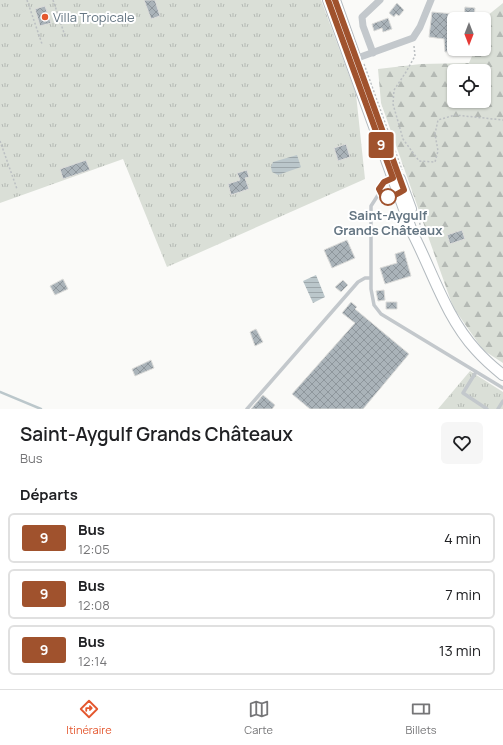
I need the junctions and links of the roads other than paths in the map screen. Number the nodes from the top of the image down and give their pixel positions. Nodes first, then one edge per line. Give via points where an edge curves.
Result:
1 (328, 0) edge
2 (335, 0) edge
3 (380, 0) edge
4 (431, 0) edge
5 (373, 53) junction
6 (353, 60) junction
7 (398, 177) junction
8 (380, 192) junction
9 (401, 192) junction
10 (426, 260) junction
11 (371, 278) junction
12 (476, 372) junction
13 (503, 375) edge
14 (503, 388) edge
15 (503, 401) edge
16 (248, 409) edge
17 (487, 409) edge
18 (498, 409) edge

1 - 6 main road
2 - 6 main road
3 - 5 street via 362,17
4 - 5 street via 413,38
5 - 6 street
6 - 7 main road
7 - 8 lane via 384,182 379,189
7 - 9 main road
8 - 9 lane via 388,197
8 - 11 lane via 371,206
9 - 10 main road via 419,232
9 - 10 main road via 413,234
10 - 13 main road via 452,315 475,349
11 - 12 lane via 374,305 381,314
11 - 16 lane via 358,282
12 - 14 lane
12 - 17 lane via 463,393
15 - 18 lane

